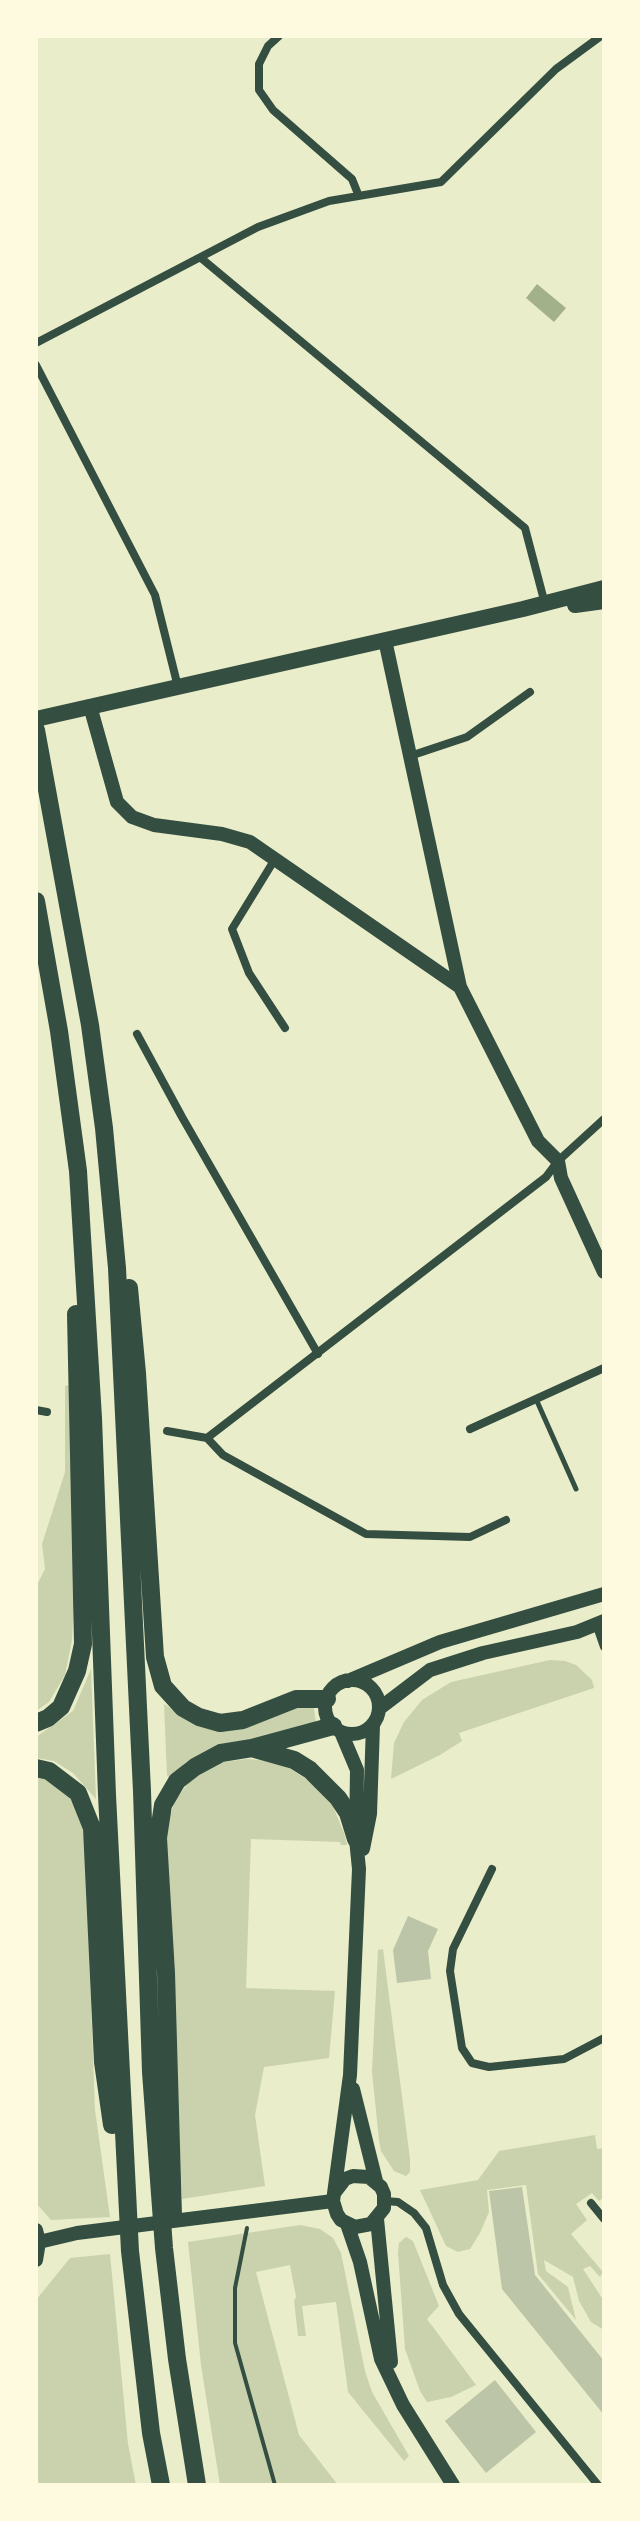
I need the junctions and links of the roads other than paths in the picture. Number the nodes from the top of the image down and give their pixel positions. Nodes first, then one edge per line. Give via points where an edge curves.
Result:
1 (279, 36) edge
2 (601, 36) edge
3 (358, 194) junction
4 (201, 258) junction
5 (36, 343) edge
6 (36, 365) edge
7 (604, 588) edge
8 (604, 601) edge
9 (545, 604) junction
10 (385, 640) junction
11 (178, 687) junction
12 (530, 692) dead end
13 (90, 706) junction
14 (36, 719) edge
15 (36, 730) edge
16 (410, 756) junction
17 (275, 859) junction
18 (36, 901) edge
19 (460, 987) junction
20 (285, 1028) dead end
21 (137, 1034) dead end
22 (604, 1119) edge
23 (104, 1128) junction
24 (558, 1161) junction
25 (78, 1171) junction
26 (603, 1265) edge
27 (318, 1354) junction
28 (604, 1368) edge
29 (536, 1399) junction
30 (36, 1410) edge
31 (47, 1412) dead end
32 (470, 1429) dead end
33 (167, 1431) dead end
34 (207, 1438) junction
35 (576, 1489) dead end
36 (506, 1520) dead end
37 (604, 1594) edge
38 (600, 1623) edge
39 (604, 1647) edge
40 (348, 1681) junction
41 (327, 1699) junction
42 (380, 1708) junction
43 (36, 1723) edge
44 (373, 1725) junction
45 (337, 1729) junction
46 (252, 1748) junction
47 (36, 1768) edge
48 (356, 1839) junction
49 (359, 1869) junction
50 (492, 1869) dead end
51 (604, 2038) edge
52 (350, 2075) junction
53 (376, 2181) junction
54 (334, 2196) junction
55 (385, 2201) junction
56 (591, 2203) dead end
57 (377, 2219) junction
58 (604, 2219) edge
59 (347, 2224) junction
60 (37, 2236) edge
61 (130, 2251) junction
62 (36, 2260) edge
63 (177, 2359) junction
64 (403, 2405) junction
65 (161, 2485) edge
66 (197, 2485) edge
67 (453, 2485) edge
68 (598, 2485) edge

1 - 3 street via 259,64 259,90 273,110 352,179
2 - 3 street via 556,69 441,182
3 - 4 street via 258,227
4 - 5 street
4 - 9 street via 525,528
6 - 11 street via 155,595
7 - 9 main road
8 - 9 main road
9 - 10 main road
10 - 11 main road
10 - 16 street
11 - 13 main road
12 - 16 street via 467,737
13 - 14 main road
13 - 17 street via 117,802 132,817 250,842
15 - 23 highway
16 - 19 street
17 - 19 street
17 - 20 street via 232,929 249,973
18 - 25 highway
19 - 24 street via 538,1141
21 - 27 street
22 - 24 street
23 - 41 highway via 127,1268 155,1657 163,1686 183,1708 220,1723 243,1720 296,1699
23 - 63 highway via 117,1268 151,2072
24 - 26 street
24 - 27 street via 546,1177
25 - 43 highway via 76,1374 83,1644 61,1707
25 - 61 highway
27 - 34 street
28 - 29 street
29 - 32 street
29 - 35 lane
30 - 31 street
33 - 34 street
34 - 36 street via 223,1455 366,1534 470,1537
37 - 40 street via 440,1642
38 - 39 street
38 - 42 street via 430,1670
40 - 41 street
40 - 42 street via 374,1690
41 - 45 street via 327,1718
42 - 44 street
44 - 45 street via 358,1734
44 - 49 street via 370,1814
45 - 46 highway
45 - 48 street via 357,1770
46 - 48 highway via 310,1770 338,1798
46 - 63 highway via 221,1753 177,1781 163,1805 158,1838
47 - 61 highway via 49,1771 78,1793 92,1828 103,2062
48 - 49 street
49 - 52 street
50 - 51 street via 453,1949 450,1971 462,2048 472,2063 489,2067 564,2059
52 - 53 street
52 - 54 street
53 - 54 street via 353,2176
53 - 55 street
54 - 59 street via 337,2214
54 - 60 street
55 - 57 street
55 - 68 street via 398,2202 426,2228 454,2307
56 - 58 street
57 - 59 street via 363,2227
57 - 64 street via 389,2352
59 - 64 street via 381,2359
60 - 62 street
61 - 65 highway
63 - 66 highway
64 - 67 street

